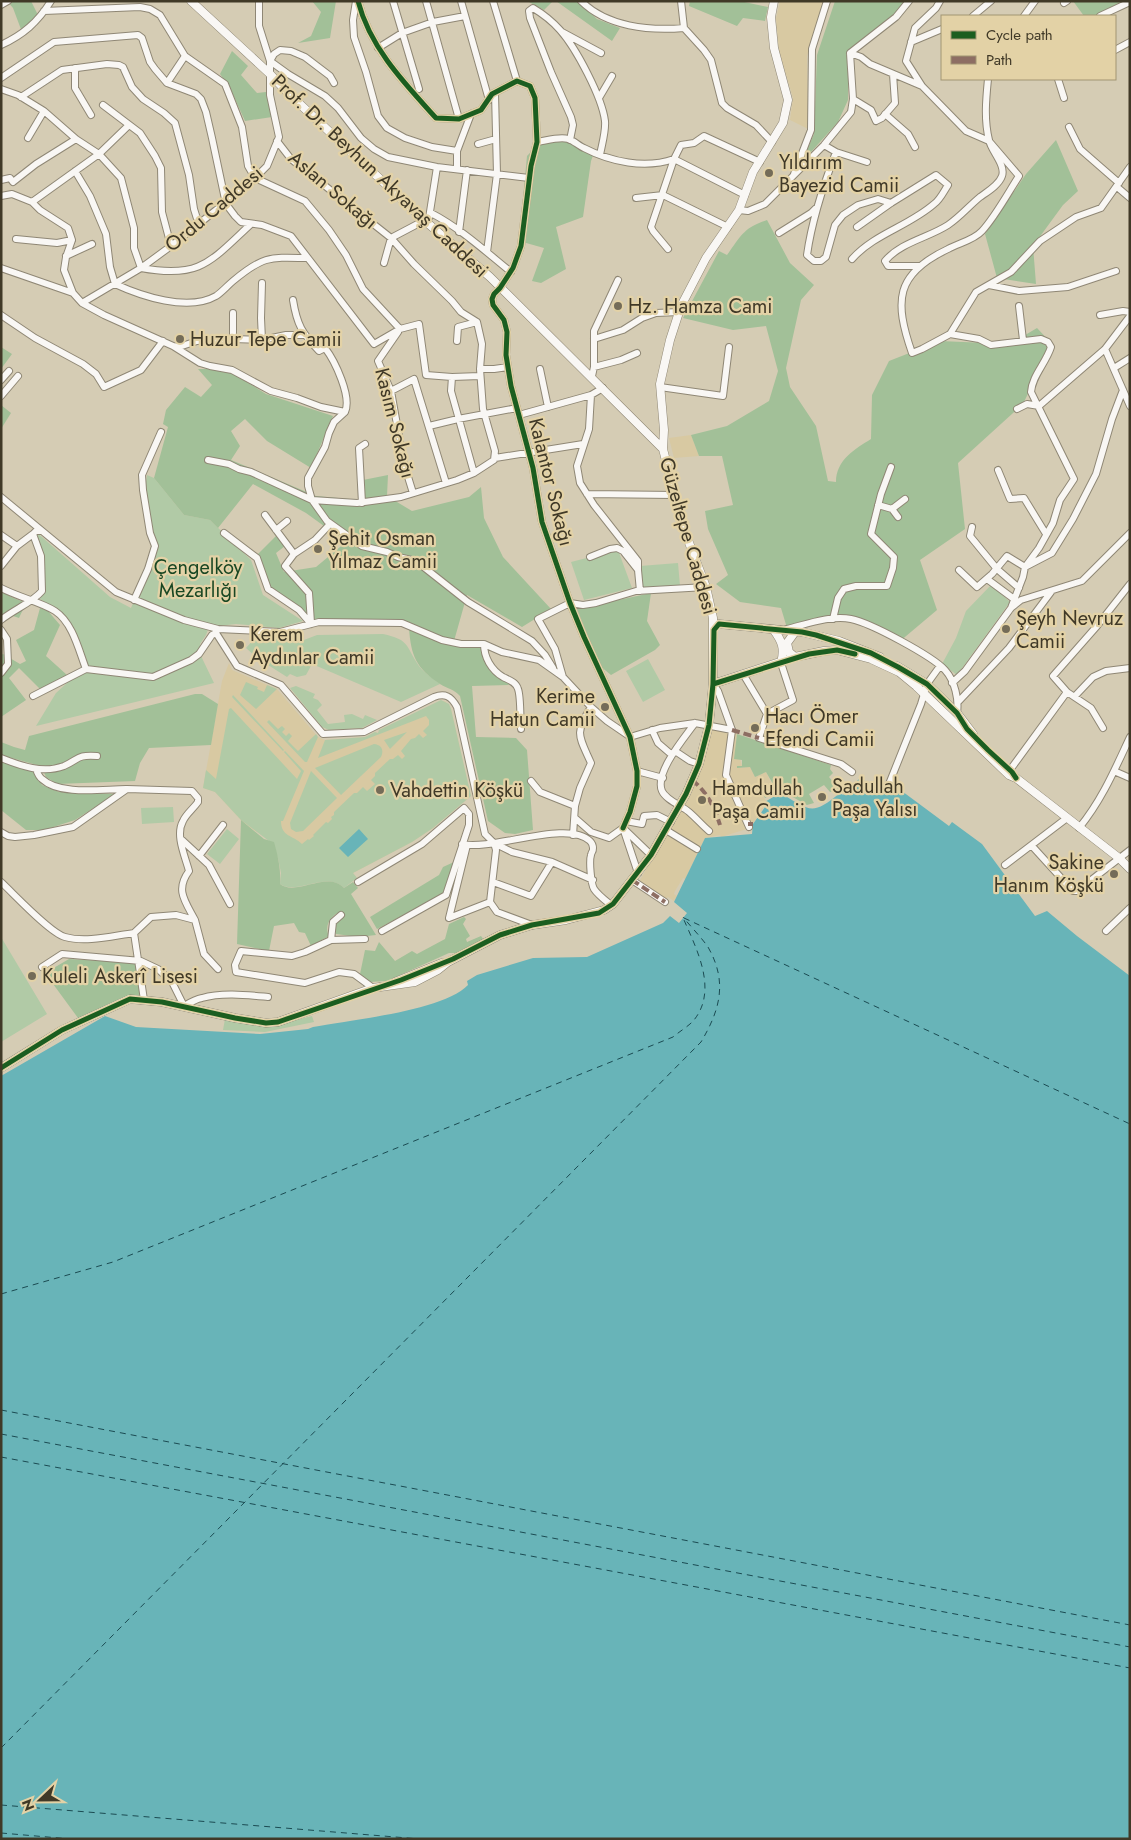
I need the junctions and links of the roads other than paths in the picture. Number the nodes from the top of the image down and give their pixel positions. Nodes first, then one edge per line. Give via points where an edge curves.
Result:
1 (8, 1) edge
2 (51, 1) edge
3 (191, 1) edge
4 (259, 1) edge
5 (357, 1) edge
6 (393, 1) edge
7 (426, 1) edge
8 (461, 1) edge
9 (493, 1) edge
10 (581, 1) edge
11 (681, 1) edge
12 (774, 1) edge
13 (828, 1) edge
14 (909, 1) edge
15 (940, 1) edge
16 (990, 1) edge
17 (1035, 1) edge
18 (1128, 2) edge
19 (1, 5) edge
20 (44, 10) junction
21 (974, 15) edge
22 (1025, 15) edge
23 (1102, 15) edge
24 (466, 16) junction
25 (433, 22) junction
26 (684, 28) junction
27 (941, 29) edge
28 (561, 31) junction
29 (402, 33) junction
30 (912, 42) junction
31 (1130, 42) edge
32 (1, 45) edge
33 (378, 48) junction
34 (1116, 49) edge
35 (601, 53) dead end
36 (850, 53) junction
37 (185, 56) junction
38 (270, 61) junction
39 (75, 68) junction
40 (270, 74) junction
41 (893, 74) junction
42 (612, 76) dead end
43 (1, 78) edge
44 (988, 80) edge
45 (1058, 80) edge
46 (517, 81) junction
47 (167, 83) junction
48 (334, 83) dead end
49 (922, 86) junction
50 (1, 89) edge
51 (419, 89) dead end
52 (495, 92) junction
53 (21, 97) junction
54 (599, 98) junction
55 (1064, 98) dead end
56 (853, 99) junction
57 (489, 100) junction
58 (103, 104) dead end
59 (44, 111) junction
60 (471, 114) junction
61 (885, 114) junction
62 (91, 115) dead end
63 (459, 119) junction
64 (129, 125) junction
65 (1069, 127) dead end
66 (28, 138) dead end
67 (76, 139) junction
68 (496, 140) junction
69 (570, 140) junction
70 (277, 141) junction
71 (989, 141) junction
72 (537, 142) junction
73 (772, 142) junction
74 (478, 144) dead end
75 (824, 146) junction
76 (915, 147) dead end
77 (457, 151) junction
78 (836, 152) junction
79 (99, 154) junction
80 (600, 155) junction
81 (674, 159) junction
82 (760, 162) junction
83 (867, 162) dead end
84 (437, 167) junction
85 (1130, 167) edge
86 (457, 169) junction
87 (468, 170) junction
88 (75, 171) junction
89 (497, 174) junction
90 (256, 178) junction
91 (529, 178) junction
92 (792, 178) junction
93 (1, 180) edge
94 (13, 182) junction
95 (1118, 185) junction
96 (663, 195) junction
97 (744, 195) junction
98 (1, 196) edge
99 (17, 196) junction
100 (636, 198) dead end
101 (1130, 198) edge
102 (32, 202) junction
103 (891, 203) junction
104 (226, 204) junction
105 (816, 208) junction
106 (739, 210) junction
107 (431, 213) junction
108 (424, 220) junction
109 (251, 224) junction
110 (198, 225) junction
111 (857, 227) dead end
112 (728, 228) junction
113 (459, 232) junction
114 (779, 233) dead end
115 (391, 238) junction
116 (16, 239) dead end
117 (72, 240) junction
118 (92, 244) dead end
119 (171, 246) junction
120 (668, 249) dead end
121 (487, 252) junction
122 (66, 257) junction
123 (307, 258) junction
124 (852, 258) dead end
125 (384, 263) dead end
126 (919, 266) junction
127 (1, 268) edge
128 (141, 268) junction
129 (1116, 271) dead end
130 (511, 272) junction
131 (618, 280) dead end
132 (262, 283) dead end
133 (115, 284) junction
134 (989, 284) junction
135 (500, 288) junction
136 (73, 293) junction
137 (293, 300) dead end
138 (82, 304) junction
139 (1019, 306) dead end
140 (679, 312) junction
141 (1130, 312) edge
142 (233, 313) dead end
143 (1100, 314) dead end
144 (1, 315) edge
145 (1130, 316) edge
146 (478, 322) junction
147 (400, 329) junction
148 (950, 334) junction
149 (303, 335) junction
150 (233, 338) junction
151 (594, 339) junction
152 (262, 340) junction
153 (1023, 340) junction
154 (163, 341) junction
155 (457, 341) dead end
156 (173, 346) junction
157 (729, 347) dead end
158 (1105, 349) junction
159 (637, 353) dead end
160 (1130, 358) edge
161 (508, 367) junction
162 (594, 367) junction
163 (1114, 368) junction
164 (540, 370) dead end
165 (9, 371) dead end
166 (480, 373) junction
167 (18, 376) dead end
168 (592, 376) junction
169 (452, 377) junction
170 (1, 380) edge
171 (660, 387) junction
172 (603, 388) junction
173 (1123, 390) junction
174 (391, 391) junction
175 (1, 396) edge
176 (591, 396) junction
177 (1039, 406) junction
178 (1130, 406) edge
179 (548, 407) junction
180 (1017, 409) dead end
181 (345, 412) junction
182 (518, 412) junction
183 (484, 414) junction
184 (458, 419) junction
185 (429, 426) junction
186 (161, 432) dead end
187 (365, 444) dead end
188 (583, 444) junction
189 (663, 449) junction
190 (529, 453) junction
191 (495, 458) junction
192 (208, 460) dead end
193 (891, 467) dead end
194 (998, 470) dead end
195 (474, 473) junction
196 (446, 483) junction
197 (414, 492) junction
198 (587, 494) junction
199 (675, 495) junction
200 (1, 497) edge
201 (905, 499) dead end
202 (312, 500) junction
203 (362, 503) junction
204 (878, 505) junction
205 (892, 509) junction
206 (265, 515) dead end
207 (898, 517) dead end
208 (287, 521) dead end
209 (330, 524) junction
210 (972, 528) dead end
211 (276, 530) junction
212 (42, 531) junction
213 (224, 533) dead end
214 (1130, 533) edge
215 (33, 534) junction
216 (1046, 534) junction
217 (1, 535) edge
218 (17, 546) junction
219 (294, 554) junction
220 (590, 557) dead end
221 (1, 566) edge
222 (1025, 567) junction
223 (997, 569) junction
224 (638, 570) junction
225 (960, 570) dead end
226 (987, 578) junction
227 (1130, 584) edge
228 (706, 587) junction
229 (1, 588) edge
230 (1018, 588) junction
231 (640, 591) junction
232 (1051, 592) junction
233 (1014, 599) junction
234 (29, 600) junction
235 (134, 600) junction
236 (570, 603) junction
237 (1011, 608) junction
238 (833, 619) junction
239 (1, 620) edge
240 (311, 624) junction
241 (715, 624) junction
242 (1, 630) edge
243 (774, 630) junction
244 (784, 630) junction
245 (217, 631) junction
246 (795, 632) junction
247 (484, 644) junction
248 (795, 658) junction
249 (781, 663) junction
250 (940, 666) junction
251 (1130, 668) edge
252 (86, 669) junction
253 (555, 671) junction
254 (1, 672) edge
255 (743, 674) junction
256 (562, 677) junction
257 (952, 683) junction
258 (713, 684) junction
259 (927, 684) junction
260 (1067, 692) junction
261 (924, 693) junction
262 (33, 696) dead end
263 (1075, 696) junction
264 (958, 702) junction
265 (591, 707) junction
266 (957, 713) junction
267 (767, 714) junction
268 (695, 723) junction
269 (709, 725) junction
270 (1103, 728) dead end
271 (520, 729) dead end
272 (652, 730) junction
273 (732, 730) junction
274 (630, 737) junction
275 (1130, 737) edge
276 (673, 753) junction
277 (1122, 753) junction
278 (1130, 755) edge
279 (97, 756) dead end
280 (1, 758) edge
281 (699, 764) junction
282 (36, 769) junction
283 (1010, 770) junction
284 (637, 771) junction
285 (1114, 771) junction
286 (852, 772) dead end
287 (663, 778) junction
288 (1016, 778) junction
289 (1130, 778) edge
290 (531, 781) dead end
291 (889, 784) dead end
292 (127, 789) junction
293 (680, 805) junction
294 (576, 806) junction
295 (575, 818) junction
296 (1067, 818) junction
297 (626, 821) junction
298 (671, 822) junction
299 (223, 825) dead end
300 (749, 827) dead end
301 (623, 828) junction
302 (1079, 828) junction
303 (666, 830) junction
304 (709, 831) dead end
305 (1, 832) edge
306 (573, 835) junction
307 (181, 840) junction
308 (494, 843) junction
309 (465, 845) junction
310 (1032, 846) junction
311 (697, 849) dead end
312 (1130, 850) edge
313 (651, 855) junction
314 (199, 856) junction
315 (1119, 858) junction
316 (552, 862) junction
317 (1005, 865) dead end
318 (1130, 869) edge
319 (638, 873) junction
320 (593, 880) junction
321 (632, 880) junction
322 (1, 882) edge
323 (358, 882) dead end
324 (492, 882) junction
325 (490, 902) junction
326 (665, 902) dead end
327 (230, 904) dead end
328 (611, 906) junction
329 (1130, 908) edge
330 (341, 915) dead end
331 (195, 920) junction
332 (532, 925) junction
333 (382, 931) dead end
334 (1106, 931) dead end
335 (134, 933) junction
336 (365, 939) dead end
337 (331, 940) junction
338 (138, 960) junction
339 (42, 966) dead end
340 (218, 969) dead end
341 (376, 988) junction
342 (268, 997) dead end
343 (144, 1000) junction
344 (184, 1006) junction
345 (1, 1068) edge

1 - 19 street
2 - 20 street
3 - 40 main road, Prof. Dr. Beyhun Akyavaş Caddesi
4 - 38 street, Ordu Caddesi via 259,26
5 - 33 street
5 - 77 street via 354,37 378,116 387,128 405,138
6 - 29 street
7 - 25 street
8 - 24 street
9 - 46 street
10 - 26 street via 594,12 620,24
11 - 26 street
12 - 73 main road, Güzeltepe Caddesi via 771,17 774,48 788,100 783,123
13 - 92 street via 812,49 811,130
14 - 36 street via 896,17
15 - 30 street via 915,28
16 - 21 street
17 - 22 street
18 - 23 street
20 - 32 street via 22,35
20 - 37 street via 150,9 160,15
24 - 25 street
24 - 57 street
25 - 29 street
25 - 63 street
26 - 73 street via 711,60 724,106 756,125
27 - 30 street
28 - 35 street
28 - 54 street
28 - 69 street via 544,14 533,8 529,11 571,116
29 - 33 street
29 - 51 street
30 - 49 street via 906,61
31 - 34 street
33 - 63 street via 436,118
36 - 41 street
36 - 56 street
37 - 47 street
37 - 90 street via 225,84 242,127 248,166
38 - 40 street, Ordu Caddesi
38 - 48 street via 280,50 291,50 318,66
38 - 84 street via 325,96 361,138 388,157
39 - 53 street via 62,70
39 - 62 street via 75,88
39 - 110 street via 107,64 123,67 132,87 143,99 175,123
40 - 70 street, Ordu Caddesi
40 - 108 main road, Prof. Dr. Beyhun Akyavaş Caddesi
41 - 49 street
41 - 61 street via 896,99
42 - 54 street
43 - 47 street via 54,42 138,35 150,62
44 - 71 street via 985,111
45 - 55 street
46 - 52 street
46 - 72 street via 530,86 534,98
47 - 104 street via 196,94 206,112
49 - 71 street via 966,131
50 - 53 street
52 - 57 street
52 - 68 street
53 - 59 street
54 - 80 street via 605,124
56 - 61 street via 871,110 876,121
56 - 75 street via 850,112
57 - 60 street via 481,110
58 - 64 street
59 - 66 street
59 - 67 street
60 - 63 street
60 - 77 street
61 - 76 street via 908,134
64 - 79 street
64 - 119 street via 140,133 160,168 162,212
65 - 95 street via 1086,156
67 - 79 street
67 - 94 street
68 - 74 street
68 - 89 street
69 - 72 street
69 - 80 street
70 - 90 street, Ordu Caddesi via 267,166
70 - 115 street, Aslan Sokağı via 290,159
71 - 126 street via 1019,176 982,232
71 - 126 street via 1002,169 996,185 948,225 918,238 885,261 892,267
72 - 91 street
73 - 82 main road, Güzeltepe Caddesi
75 - 78 street
75 - 92 street
77 - 86 street
78 - 83 street
78 - 105 street
79 - 88 street
79 - 128 street via 120,178
80 - 81 street via 636,163 664,163
81 - 82 street via 681,145 694,143 704,136
81 - 96 street
81 - 97 street
82 - 97 main road, Güzeltepe Caddesi
84 - 86 street
84 - 107 street
85 - 95 street
86 - 87 street
87 - 89 street
87 - 113 street
88 - 102 street
88 - 133 street via 106,234
89 - 91 street
89 - 121 street
90 - 104 street, Ordu Caddesi
90 - 147 street via 305,201 346,255 363,289
91 - 130 street via 522,246
92 - 106 street via 765,204 748,211
93 - 94 street via 10,178
94 - 99 street
95 - 101 street
95 - 134 street via 1101,208 1076,217 1040,241 1011,272
96 - 100 street
96 - 112 street
96 - 120 street via 651,227
97 - 106 main road, Güzeltepe Caddesi
98 - 99 street
99 - 102 street
102 - 117 street via 68,228
103 - 105 street via 878,199 858,204 843,215 835,225 826,256 821,261 814,261 807,255
103 - 111 street
103 - 124 street via 936,175 948,185 936,204 867,245
104 - 109 street via 241,222
104 - 110 street, Ordu Caddesi
105 - 114 street
106 - 112 main road, Güzeltepe Caddesi
107 - 108 street
107 - 113 street
108 - 115 street
108 - 135 main road, Prof. Dr. Beyhun Akyavaş Caddesi
109 - 123 street via 292,236
109 - 128 street via 200,267 163,272
110 - 119 street, Ordu Caddesi
112 - 140 main road, Güzeltepe Caddesi via 706,258
113 - 121 street
115 - 125 street
115 - 146 street, Aslan Sokağı via 461,312
116 - 117 street via 57,243
117 - 122 street
118 - 122 street
119 - 128 street, Ordu Caddesi
121 - 130 street
122 - 136 street via 64,270
123 - 133 street via 274,257 257,263 215,296 198,301 169,302
123 - 147 street via 374,344
126 - 148 street via 905,284 901,296 905,332 912,353
127 - 136 street
128 - 133 street, Ordu Caddesi
129 - 134 street via 1068,288 1019,291
130 - 135 street
131 - 151 street via 594,331
132 - 152 street
133 - 138 street, Ordu Caddesi
134 - 148 street via 976,292
135 - 161 street, Kalantor Sokağı via 492,298 507,332
135 - 168 main road, Prof. Dr. Beyhun Akyavaş Caddesi
136 - 138 street
137 - 149 street
138 - 154 street
139 - 153 street
140 - 151 street via 656,313 623,330
140 - 171 main road, Güzeltepe Caddesi
141 - 143 street
142 - 150 street
144 - 154 street via 83,364 96,374 104,387 141,370
145 - 158 street
146 - 155 street via 458,327
146 - 166 street via 482,344
147 - 169 street via 419,324 426,375
147 - 174 street, Kasım Sokağı via 378,361
148 - 153 street via 979,339 991,345
149 - 152 street
149 - 181 street via 319,351 325,348 332,357 344,389 348,406
150 - 152 street
150 - 156 street
151 - 162 street
153 - 177 street via 1041,339 1051,347 1031,384 1031,392
154 - 156 street
156 - 181 street via 200,363 232,370 271,391 321,408
157 - 171 street via 723,396
158 - 163 street
158 - 177 street
159 - 162 street
160 - 163 street
161 - 166 street
161 - 182 street, Kalantor Sokağı
162 - 168 street
163 - 173 street
164 - 179 street
165 - 170 street
166 - 169 street
166 - 183 street
167 - 175 street
168 - 172 main road, Prof. Dr. Beyhun Akyavaş Caddesi
169 - 184 street via 451,391
171 - 189 main road, Güzeltepe Caddesi
172 - 176 street
172 - 189 main road, Prof. Dr. Beyhun Akyavaş Caddesi
173 - 178 street
173 - 222 street via 1096,474 1074,519 1052,553
174 - 185 street via 414,379
174 - 197 street, Kasım Sokağı via 404,464
176 - 179 street
176 - 188 street via 589,429
177 - 180 street via 1027,404
177 - 216 street via 1074,479 1060,500
179 - 182 street
181 - 202 street via 334,422 308,478
182 - 183 street
182 - 190 street, Kalantor Sokağı
183 - 184 street
183 - 191 street
184 - 185 street
184 - 195 street
185 - 196 street
186 - 235 street via 142,475 147,519 155,546
187 - 203 street via 359,448
188 - 190 street
188 - 198 street via 576,466
189 - 199 main road, Güzeltepe Caddesi
190 - 191 street
190 - 236 street, Kalantor Sokağı via 542,522
191 - 195 street
192 - 202 street via 251,472
193 - 204 street
194 - 216 street via 1010,499 1024,498
195 - 196 street
196 - 197 street
197 - 203 street
198 - 199 street
198 - 224 street via 638,561
199 - 228 main road, Güzeltepe Caddesi
200 - 212 street
201 - 205 street
202 - 203 street
202 - 209 street
204 - 205 street
204 - 238 street via 871,534 894,557 887,586 844,589 838,598
205 - 207 street
206 - 211 street
208 - 211 street
209 - 219 street via 315,540
209 - 253 street via 362,546 416,561 468,602 532,641
210 - 223 street via 970,536
211 - 219 street
212 - 215 street
212 - 235 street via 116,592
213 - 240 street via 256,558 268,589 299,610
214 - 232 street via 1082,580
215 - 218 street
215 - 234 street via 41,556 42,591
216 - 222 street
217 - 218 street
218 - 221 street
219 - 240 street via 285,566 309,593
220 - 224 street via 617,548
222 - 223 street via 1007,556
222 - 230 street
223 - 226 street
223 - 230 street
224 - 231 street
225 - 226 street via 976,587
226 - 233 street
227 - 260 street via 1052,676
228 - 231 street
228 - 241 main road, Güzeltepe Caddesi
229 - 234 street
230 - 233 street
231 - 236 street via 596,603
232 - 237 street via 1021,600
232 - 264 street via 1009,648
233 - 237 street
234 - 239 street
234 - 252 street via 55,611 65,621
235 - 245 street
236 - 256 street via 538,619 555,649
236 - 274 street, Kalantor Sokağı
237 - 257 street via 965,671
238 - 244 street
238 - 250 street via 851,619 869,626
240 - 245 street via 280,632
240 - 247 street via 402,623 442,640
241 - 243 main road
241 - 258 main road, Güzeltepe Caddesi
242 - 254 street via 7,639 8,664
243 - 244 main road
243 - 249 main road via 784,648
244 - 246 main road
245 - 252 street via 191,660 152,677
245 - 308 street via 237,666 281,685 323,734 364,732 434,697 448,696 457,707 485,834
246 - 248 main road via 788,643 789,652
246 - 259 main road via 829,638 871,653
247 - 253 street via 502,652 539,660
247 - 271 street via 484,653 490,663 519,690
248 - 249 main road
248 - 261 main road via 837,650 872,658 899,672
249 - 255 main road
249 - 267 street via 793,700
250 - 257 street
250 - 259 street
251 - 263 street via 1106,671 1093,677
252 - 262 street
253 - 256 street
255 - 258 main road
255 - 267 street
256 - 265 street
257 - 264 street
258 - 269 main road, Güzeltepe Caddesi
258 - 273 street
259 - 261 street
259 - 266 main road
260 - 263 street
260 - 283 street
261 - 288 main road via 1009,775
261 - 291 street
263 - 270 street via 1091,708
264 - 266 street
265 - 274 street
265 - 294 street via 581,723 579,734 591,763
266 - 283 main road via 967,728
267 - 286 street via 758,738 841,764
268 - 269 street
268 - 272 street
268 - 276 street
269 - 273 street
269 - 281 main road, Güzeltepe Caddesi
272 - 274 street
272 - 276 street via 658,743
273 - 300 street via 726,776
274 - 284 street, Kalantor Sokağı
275 - 277 street
276 - 281 street
276 - 287 street
277 - 278 street
277 - 285 street
279 - 282 street via 82,755 63,766
280 - 282 street
281 - 293 main road, Güzeltepe Caddesi
282 - 292 street via 41,778 54,787
283 - 288 main road
284 - 287 street
284 - 297 street, Kalantor Sokağı via 637,786
285 - 289 street
285 - 302 street via 1093,811
287 - 293 street via 662,791
288 - 296 main road
290 - 294 street via 540,792
292 - 305 street via 68,829 15,837
292 - 307 street via 192,791 196,794 198,802 180,828
293 - 298 main road, Güzeltepe Caddesi
293 - 304 street
294 - 295 street
295 - 301 street via 592,832 609,838
295 - 306 street
296 - 302 main road
296 - 310 street
297 - 298 street via 642,824 644,816 658,815
297 - 301 street, Kalantor Sokağı
298 - 303 main road, Güzeltepe Caddesi
299 - 314 street
301 - 313 street
301 - 319 street
302 - 315 main road
303 - 311 street
303 - 313 main road, Güzeltepe Caddesi
306 - 308 street via 560,833
306 - 320 street via 592,842 590,865
307 - 314 street
307 - 331 street via 189,871 181,888
308 - 309 street
308 - 316 street via 512,852
308 - 324 street
309 - 323 street via 468,814 464,808 422,844
309 - 325 street via 449,918
309 - 333 street via 446,896
310 - 315 street via 1073,891 1078,891
310 - 317 street
312 - 315 street
313 - 319 main road, Güzeltepe Caddesi
314 - 327 street via 209,865
315 - 318 main road
316 - 320 street
316 - 324 street via 531,896
319 - 321 main road, Güzeltepe Caddesi
320 - 328 street via 594,889
321 - 326 street
321 - 328 main road, Güzeltepe Caddesi
322 - 335 street via 42,922 63,937 81,940
324 - 325 street
325 - 332 street via 497,912
328 - 332 main road via 599,913
329 - 334 street
330 - 337 street via 333,922
331 - 335 street via 176,915 151,917
331 - 340 street via 204,954
332 - 341 main road via 500,935 453,959
335 - 338 street
336 - 337 street
337 - 341 street via 292,956 242,950 235,965 236,972 306,983 339,972 354,974
338 - 339 street via 62,954
338 - 343 street
338 - 344 street via 158,969 172,982
341 - 344 main road via 278,1022 236,1018
342 - 344 street via 234,994 202,998
343 - 344 main road
343 - 345 main road via 130,999 90,1016

